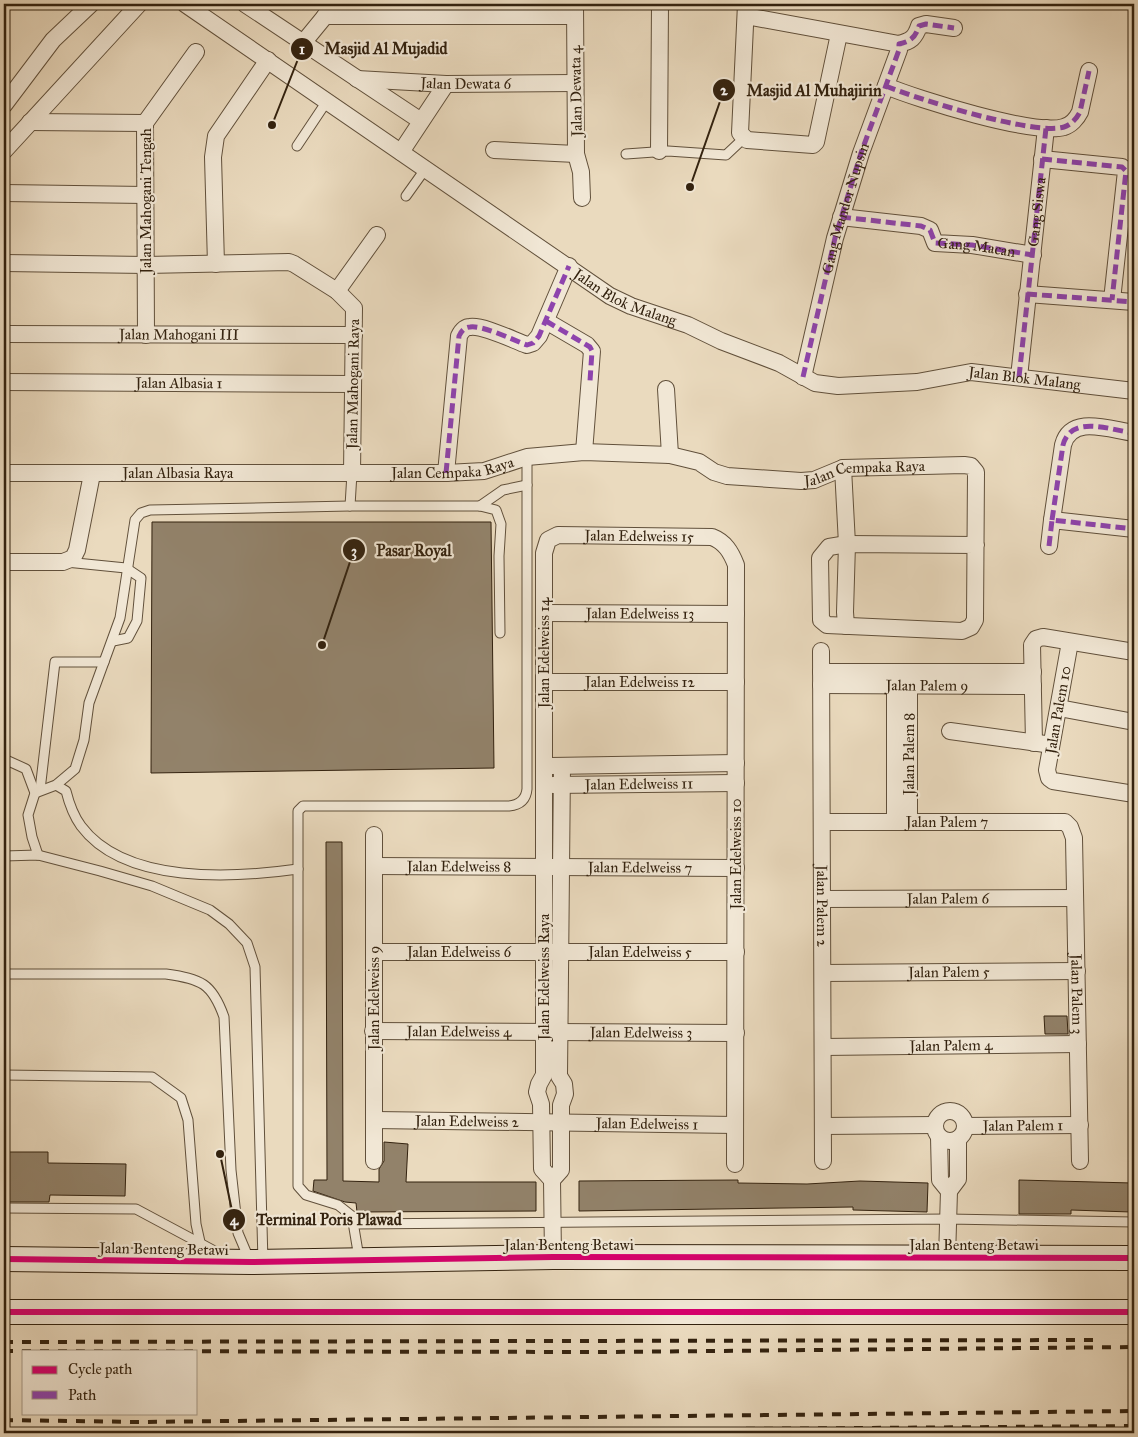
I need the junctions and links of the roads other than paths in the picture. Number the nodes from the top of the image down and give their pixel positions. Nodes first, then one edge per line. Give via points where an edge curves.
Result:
1 (91, 4) edge
2 (139, 4) edge
3 (185, 4) edge
4 (245, 4) edge
5 (660, 4) edge
6 (330, 10) edge
7 (370, 10) edge
8 (575, 10) edge
9 (746, 10) edge
10 (954, 28) dead end
11 (839, 34) junction
12 (303, 43) junction
13 (899, 44) junction
14 (196, 52) dead end
15 (268, 60) junction
16 (1088, 71) dead end
17 (357, 79) junction
18 (575, 83) junction
19 (446, 84) junction
20 (886, 86) junction
21 (327, 101) junction
22 (4, 105) edge
23 (30, 122) junction
24 (421, 122) junction
25 (145, 123) junction
26 (1046, 128) junction
27 (742, 136) junction
28 (297, 146) dead end
29 (494, 150) dead end
30 (4, 151) edge
31 (659, 151) junction
32 (401, 152) junction
33 (576, 154) junction
34 (626, 154) dead end
35 (1042, 159) junction
36 (426, 168) junction
37 (4, 193) edge
38 (145, 195) junction
39 (406, 196) dead end
40 (582, 198) dead end
41 (842, 217) junction
42 (377, 235) dead end
43 (1033, 255) junction
44 (4, 263) edge
45 (216, 264) junction
46 (146, 265) junction
47 (569, 266) junction
48 (1027, 294) junction
49 (341, 295) junction
50 (1112, 300) junction
51 (1134, 302) edge
52 (546, 322) junction
53 (4, 334) edge
54 (354, 334) junction
55 (146, 335) junction
56 (803, 377) junction
57 (1018, 377) junction
58 (4, 382) edge
59 (353, 384) junction
60 (666, 389) dead end
61 (1134, 391) edge
62 (1134, 433) edge
63 (584, 452) junction
64 (670, 455) junction
65 (527, 457) junction
66 (844, 468) junction
67 (352, 472) junction
68 (446, 473) junction
69 (4, 474) edge
70 (92, 474) junction
71 (527, 485) junction
72 (350, 506) junction
73 (480, 506) junction
74 (1052, 520) junction
75 (1134, 529) edge
76 (548, 540) joint
77 (847, 544) junction
78 (976, 545) junction
79 (1048, 546) dead end
80 (726, 547) joint
81 (4, 562) edge
82 (64, 562) junction
83 (126, 568) junction
84 (545, 613) junction
85 (736, 614) junction
86 (846, 626) junction
87 (500, 633) dead end
88 (113, 641) junction
89 (1070, 642) junction
90 (821, 651) dead end
91 (1134, 652) edge
92 (104, 662) junction
93 (1033, 678) junction
94 (821, 679) junction
95 (544, 682) junction
96 (736, 682) junction
97 (902, 685) junction
98 (1058, 708) junction
99 (1134, 722) edge
100 (950, 731) dead end
101 (1034, 743) junction
102 (1052, 745) junction
103 (4, 759) edge
104 (736, 763) junction
105 (562, 766) junction
106 (544, 767) junction
107 (736, 783) junction
108 (56, 785) junction
109 (544, 785) junction
110 (562, 786) junction
111 (37, 792) junction
112 (1134, 794) edge
113 (822, 822) junction
114 (902, 822) junction
115 (1070, 827) joint
116 (374, 835) dead end
117 (38, 855) junction
118 (4, 856) edge
119 (374, 866) junction
120 (544, 867) junction
121 (562, 867) junction
122 (736, 868) junction
123 (298, 869) junction
124 (822, 898) junction
125 (1075, 898) junction
126 (374, 952) junction
127 (545, 952) junction
128 (562, 952) junction
129 (736, 952) junction
130 (1077, 971) junction
131 (823, 973) junction
132 (4, 974) edge
133 (374, 1031) junction
134 (552, 1032) junction
135 (736, 1033) junction
136 (1078, 1044) junction
137 (823, 1047) junction
138 (4, 1075) edge
139 (375, 1120) junction
140 (541, 1121) junction
141 (561, 1122) junction
142 (735, 1125) junction
143 (1080, 1125) junction
144 (823, 1126) junction
145 (936, 1131) junction
146 (961, 1132) junction
147 (374, 1161) dead end
148 (823, 1161) dead end
149 (1080, 1161) dead end
150 (736, 1164) dead end
151 (552, 1180) junction
152 (949, 1191) junction
153 (4, 1208) edge
154 (948, 1219) junction
155 (552, 1221) junction
156 (1134, 1222) edge
157 (354, 1224) junction
158 (200, 1242) junction
159 (553, 1257) junction
160 (948, 1258) junction
161 (1134, 1258) edge
162 (4, 1259) edge
163 (359, 1260) junction
164 (249, 1262) junction
165 (4, 1312) edge
166 (1134, 1312) edge

1 - 22 street via 53,40
2 - 23 street
3 - 15 street, Jalan Blok Malang
4 - 12 street
5 - 31 street
6 - 7 street
6 - 12 street
7 - 8 street
8 - 18 street, Jalan Dewata 4
9 - 11 street
9 - 27 street
10 - 13 street via 919,26 910,42
11 - 13 street
11 - 27 street via 816,142 813,145
12 - 17 street
13 - 20 street, Gang Mandor Nupsin
14 - 25 street, Jalan Mahogani Tengah
15 - 21 street, Jalan Blok Malang
15 - 45 street via 216,136 213,157
16 - 26 street via 1077,118 1064,127
17 - 19 street, Jalan Dewata 6
17 - 24 street
18 - 19 street, Jalan Dewata 6
18 - 33 street, Jalan Dewata 4
19 - 24 street
20 - 26 street via 938,105
20 - 41 street, Gang Mandor Nupsin
21 - 28 lane
21 - 32 street, Jalan Blok Malang
23 - 25 street
23 - 30 street
24 - 32 street
25 - 38 street, Jalan Mahogani Tengah
26 - 35 street, Gang Siswa
27 - 31 lane via 726,155
29 - 33 street, Jalan Dewata 4
31 - 34 lane
32 - 36 street, Jalan Blok Malang
33 - 40 street via 581,172
35 - 43 street, Gang Siswa
35 - 50 street via 1122,167 1126,171
36 - 39 lane
36 - 47 street, Jalan Blok Malang
37 - 38 street
38 - 46 street, Jalan Mahogani Tengah
41 - 43 street, Gang Macan via 921,226 930,230 936,243
41 - 56 street, Gang Mandor Nupsin
42 - 49 street
43 - 48 street, Gang Siswa
44 - 46 street
45 - 46 street
45 - 49 street via 289,262
46 - 55 street, Jalan Mahogani Tengah
47 - 52 street
47 - 56 street, Jalan Blok Malang via 610,296 631,306 688,325 779,363
48 - 50 street
48 - 57 street, Gang Siswa
49 - 54 street, Jalan Mahogani Raya via 355,311
50 - 51 street
52 - 63 street via 591,349
52 - 68 street via 539,336 527,345 480,328 470,327 458,336
53 - 55 street, Jalan Mahogani III
54 - 55 street, Jalan Mahogani III
54 - 59 street, Jalan Mahogani Raya
56 - 57 street, Jalan Blok Malang via 815,383 838,386 934,380 971,372
57 - 61 street, Jalan Blok Malang
58 - 59 street, Jalan Albasia 1
59 - 67 street, Jalan Mahogani Raya
60 - 64 street
62 - 74 street via 1080,426 1071,429 1064,445
63 - 64 street, Jalan Cempaka Raya
63 - 65 street, Jalan Cempaka Raya
64 - 66 street, Jalan Cempaka Raya via 699,462 727,476 801,481 820,478
65 - 68 street, Jalan Cempaka Raya via 484,471
65 - 71 lane
66 - 77 street
66 - 78 street, Jalan Cempaka Raya via 971,466 976,472
67 - 68 street, Jalan Cempaka Raya
67 - 70 street, Jalan Albasia Raya
67 - 72 lane
69 - 70 street, Jalan Albasia Raya
70 - 82 street via 77,550 73,558
71 - 73 lane via 503,490
71 - 123 lane via 527,792 524,798 509,806 303,806 298,811
72 - 73 lane
72 - 83 lane via 150,510 135,520
73 - 87 lane via 496,510 500,516
74 - 75 street
74 - 79 street
76 - 80 street, Jalan Edelweiss 15 via 558,535 712,536
76 - 84 street, Jalan Edelweiss 14 via 544,553
77 - 78 street
77 - 86 street
77 - 86 street, Jalan Cempaka Raya via 829,547 820,558 821,620 827,625
78 - 86 street, Jalan Cempaka Raya via 975,620 971,628 962,631
80 - 85 street, Jalan Edelweiss 10 via 736,565
81 - 82 street
82 - 83 lane
83 - 88 lane via 125,596
83 - 88 lane via 141,578 137,621 128,638
84 - 85 street, Jalan Edelweiss 13
84 - 95 street, Jalan Edelweiss 14
85 - 96 street, Jalan Edelweiss 10
88 - 92 lane
89 - 91 street
89 - 93 street, Jalan Palem 10 via 1036,639 1032,645
89 - 98 street, Jalan Palem 10
90 - 94 street, Jalan Palem 2
92 - 108 lane via 89,703 84,740 75,769
92 - 111 lane via 56,662
93 - 94 street, Jalan Palem 9
93 - 97 street, Jalan Palem 9
93 - 101 street, Jalan Palem 10
94 - 97 street, Jalan Palem 9
94 - 113 street, Jalan Palem 2
95 - 96 street, Jalan Edelweiss 12
95 - 106 street, Jalan Edelweiss 14
96 - 104 street, Jalan Edelweiss 10
97 - 114 street, Jalan Palem 8
98 - 99 street
98 - 102 street, Jalan Palem 10
100 - 101 street
101 - 102 street
102 - 112 street, Jalan Palem 10 via 1047,770 1053,781
103 - 111 lane via 26,769
104 - 105 street, Jalan Edelweiss 11
104 - 107 street, Jalan Edelweiss 10
105 - 106 street, Jalan Edelweiss 11
105 - 110 street, Jalan Edelweiss Raya
106 - 109 street, Jalan Edelweiss Raya
107 - 110 street, Jalan Edelweiss 11
107 - 122 street, Jalan Edelweiss 10
108 - 111 lane
108 - 123 lane via 66,791 81,826 96,841 131,862 216,876
109 - 110 street, Jalan Edelweiss 11
109 - 120 street, Jalan Edelweiss Raya
110 - 121 street, Jalan Edelweiss Raya
111 - 117 lane via 28,815
113 - 114 street, Jalan Palem 7
113 - 124 street, Jalan Palem 2
114 - 115 street, Jalan Palem 7 via 1065,822
115 - 125 street, Jalan Palem 3 via 1074,838
116 - 119 street, Jalan Edelweiss 9
117 - 118 lane
117 - 164 lane via 152,886 210,910 247,943 255,967
119 - 120 street, Jalan Edelweiss 8
119 - 126 street, Jalan Edelweiss 9
120 - 121 street, Jalan Edelweiss 7
120 - 127 street, Jalan Edelweiss Raya
121 - 122 street, Jalan Edelweiss 7
121 - 128 street, Jalan Edelweiss Raya
122 - 129 street, Jalan Edelweiss 10
123 - 157 lane via 298,1186 310,1197 338,1205 352,1216
124 - 125 street, Jalan Palem 6
124 - 131 street, Jalan Palem 2
125 - 130 street, Jalan Palem 3
126 - 127 street, Jalan Edelweiss 6
126 - 133 street, Jalan Edelweiss 9
127 - 128 street, Jalan Edelweiss 5
127 - 134 street, Jalan Edelweiss Raya
128 - 129 street, Jalan Edelweiss 5
128 - 134 street, Jalan Edelweiss Raya
129 - 135 street, Jalan Edelweiss 10
130 - 131 street, Jalan Palem 5
130 - 136 street, Jalan Palem 3
131 - 137 street, Jalan Palem 2
132 - 164 lane via 166,974 192,978 209,986 224,1017 230,1170 238,1233
133 - 134 street, Jalan Edelweiss 4
133 - 139 street, Jalan Edelweiss 9
134 - 135 street, Jalan Edelweiss 3
134 - 140 street, Jalan Edelweiss Raya via 544,1075 537,1092
134 - 141 street, Jalan Edelweiss Raya via 559,1076 564,1084
135 - 142 street, Jalan Edelweiss 10
136 - 137 street, Jalan Palem 4
136 - 143 street, Jalan Palem 3
137 - 144 street, Jalan Palem 2
138 - 158 lane via 152,1077 181,1098 188,1120
139 - 140 street, Jalan Edelweiss 2
139 - 147 street, Jalan Edelweiss 9
140 - 141 street, Jalan Edelweiss 2
140 - 151 street, Jalan Edelweiss Raya via 542,1169
141 - 142 street, Jalan Edelweiss 1
141 - 151 street, Jalan Edelweiss Raya via 561,1170
142 - 150 street, Jalan Edelweiss 10
143 - 146 street, Jalan Palem 1
143 - 149 street, Jalan Palem 3
144 - 145 street
144 - 148 street, Jalan Palem 2
145 - 146 street via 951,1141
145 - 146 street via 936,1117 950,1110 963,1118
145 - 152 street via 940,1180
146 - 152 street via 958,1179
151 - 155 street, Jalan Edelweiss Raya
152 - 154 street
153 - 158 lane via 136,1209
154 - 155 lane, Jalan Benteng Betawi
154 - 156 lane, Jalan Benteng Betawi
154 - 160 street
155 - 157 lane, Jalan Benteng Betawi
155 - 159 street, Jalan Edelweiss Raya
157 - 163 lane
158 - 164 lane
159 - 160 main road, Jalan Benteng Betawi
159 - 163 main road, Jalan Benteng Betawi
160 - 161 main road, Jalan Benteng Betawi
162 - 164 main road, Jalan Benteng Betawi
163 - 164 main road, Jalan Benteng Betawi
165 - 166 main road

